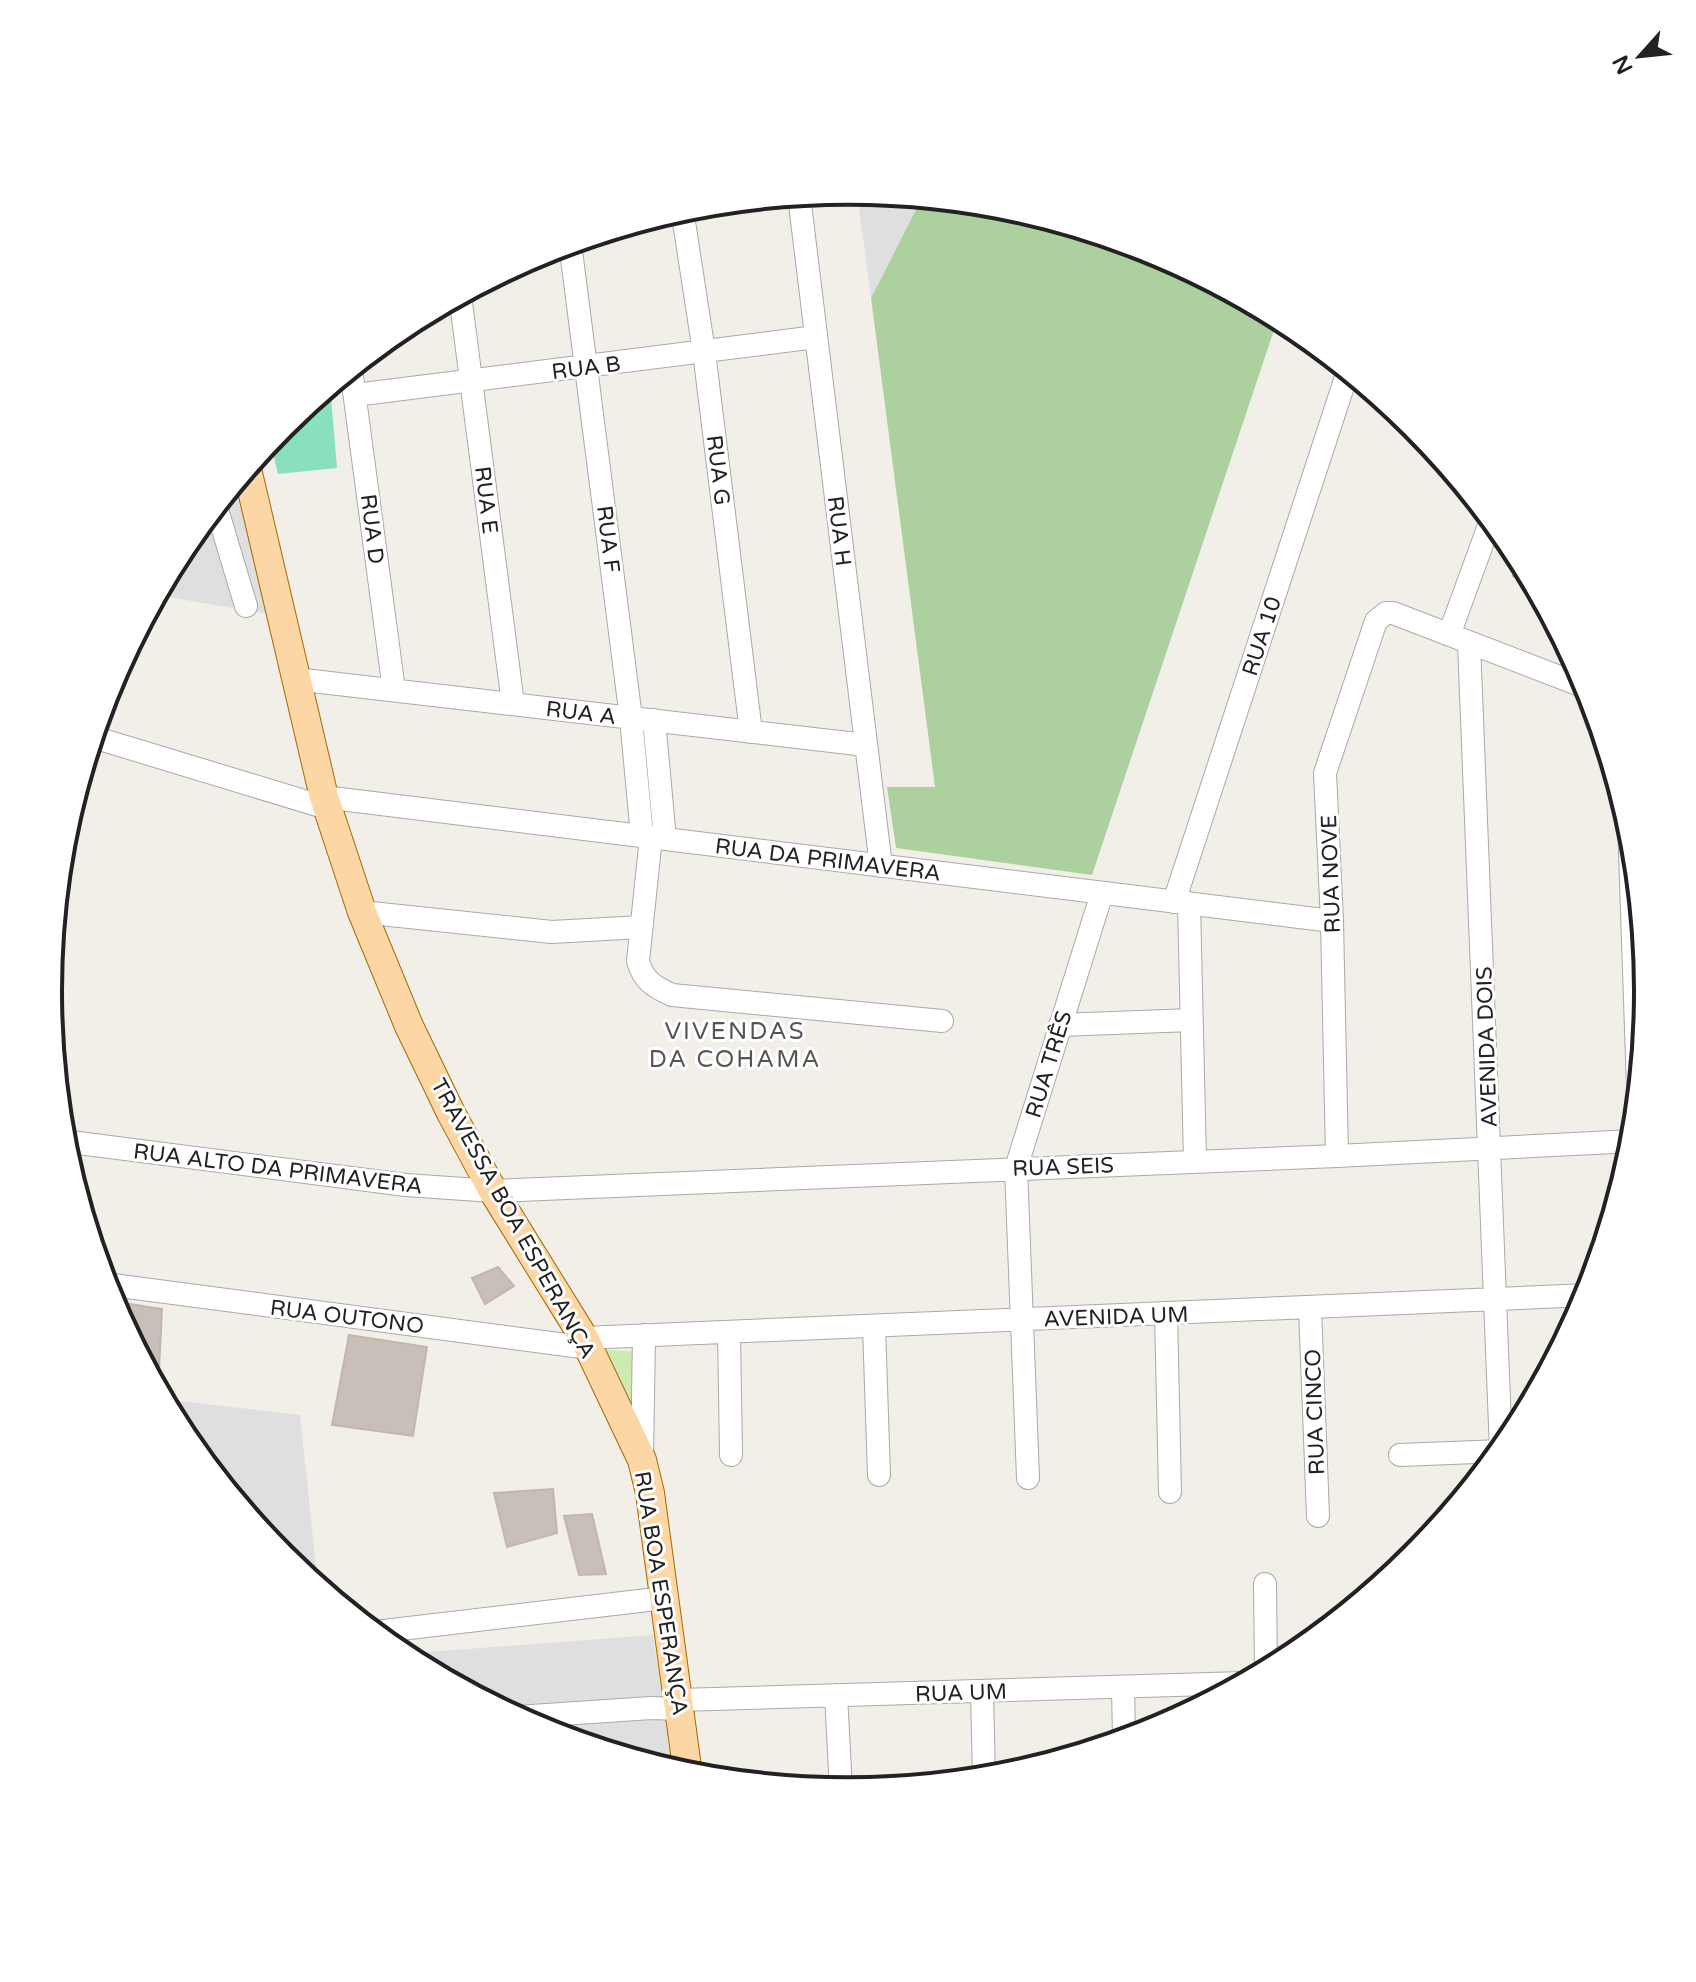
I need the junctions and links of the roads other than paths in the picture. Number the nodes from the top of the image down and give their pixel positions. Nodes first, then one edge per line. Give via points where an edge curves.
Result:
1 (800, 207) edge
2 (684, 223) edge
3 (572, 256) edge
4 (462, 306) edge
5 (816, 337) junction
6 (704, 352) junction
7 (588, 367) junction
8 (353, 381) edge
9 (472, 381) junction
10 (1344, 382) edge
11 (355, 395) junction
12 (250, 482) edge
13 (220, 519) edge
14 (1487, 534) edge
15 (246, 606) dead end
16 (1459, 639) junction
17 (295, 679) junction
18 (1570, 681) edge
19 (394, 690) junction
20 (513, 704) junction
21 (642, 719) junction
22 (751, 732) junction
23 (103, 740) edge
24 (866, 745) junction
25 (325, 803) junction
26 (653, 838) junction
27 (881, 866) junction
28 (1102, 893) junction
29 (1182, 902) junction
30 (362, 912) junction
31 (1332, 921) junction
32 (641, 927) junction
33 (1192, 1020) junction
34 (942, 1021) dead end
35 (1060, 1025) junction
36 (1619, 1142) edge
37 (77, 1143) edge
38 (1491, 1149) junction
39 (1337, 1156) junction
40 (1195, 1161) junction
41 (1016, 1168) junction
42 (493, 1191) junction
43 (120, 1286) edge
44 (1572, 1296) edge
45 (1495, 1300) junction
46 (1310, 1308) junction
47 (1166, 1313) junction
48 (1021, 1319) junction
49 (874, 1326) junction
50 (729, 1332) junction
51 (644, 1335) junction
52 (586, 1343) junction
53 (1500, 1430) edge
54 (1485, 1452) edge
55 (731, 1455) dead end
56 (1400, 1455) dead end
57 (642, 1460) junction
58 (879, 1475) dead end
59 (1028, 1478) dead end
60 (1170, 1492) dead end
61 (1318, 1516) dead end
62 (1265, 1584) dead end
63 (665, 1598) junction
64 (391, 1630) edge
65 (1266, 1657) edge
66 (1219, 1684) edge
67 (1123, 1687) junction
68 (982, 1691) junction
69 (836, 1695) junction
70 (680, 1704) junction
71 (543, 1715) edge
72 (1124, 1726) edge
73 (686, 1760) edge
74 (984, 1765) edge
75 (840, 1777) edge

1 - 5 street, RUA H
2 - 6 street, RUA G
3 - 7 street, RUA F
4 - 9 street, RUA E
5 - 6 street, RUA B
5 - 24 street, RUA H
6 - 7 street, RUA B
6 - 22 street, RUA G
7 - 9 street, RUA B
7 - 21 street, RUA F
8 - 11 street, RUA D
9 - 11 street, RUA B
9 - 20 street, RUA E
10 - 29 street, RUA 10
11 - 19 street, RUA D
12 - 17 main road, TRAVESSA BOA ESPERANÇA
13 - 15 street
14 - 16 street, AVENIDA DOIS
16 - 18 street
16 - 31 street, RUA NOVE via 1393,613 1376,621 1325,773
16 - 38 street, AVENIDA DOIS
17 - 19 street, RUA A
17 - 25 main road, TRAVESSA BOA ESPERANÇA
19 - 20 street, RUA A
20 - 21 street, RUA A
21 - 22 street, RUA A
21 - 26 street, RUA F
22 - 24 street, RUA A
23 - 25 street, RUA DA PRIMAVERA
24 - 27 street, RUA H
25 - 26 street, RUA DA PRIMAVERA
25 - 30 main road, TRAVESSA BOA ESPERANÇA
26 - 27 street, RUA DA PRIMAVERA
26 - 32 street, RUA F
27 - 28 street, RUA DA PRIMAVERA
28 - 29 street, RUA DA PRIMAVERA
28 - 35 street, RUA TRÊS
29 - 31 street, RUA DA PRIMAVERA
29 - 33 street, RUA 10
30 - 32 street via 552,932
30 - 42 main road, TRAVESSA BOA ESPERANÇA via 409,1026
31 - 39 street, RUA NOVE
32 - 34 street, RUA F via 640,969 649,983 672,995
33 - 35 street
33 - 40 street, RUA 10
35 - 41 street, RUA TRÊS
36 - 38 street, RUA SEIS
37 - 42 street, RUA ALTO DA PRIMAVERA
38 - 39 street, RUA SEIS
38 - 45 street, AVENIDA DOIS
39 - 40 street, RUA SEIS
40 - 41 street, RUA SEIS
41 - 42 street, RUA SEIS
41 - 48 street, RUA TRÊS
42 - 52 main road, TRAVESSA BOA ESPERANÇA
43 - 52 street, RUA OUTONO
44 - 45 street, AVENIDA UM
45 - 46 street, AVENIDA UM
45 - 53 street, AVENIDA DOIS
46 - 47 street, AVENIDA UM
46 - 61 street, RUA CINCO
47 - 48 street, AVENIDA UM
47 - 60 street
48 - 49 street, AVENIDA UM
48 - 59 street, RUA TRÊS
49 - 50 street, AVENIDA UM
49 - 58 street
50 - 51 street, AVENIDA UM
50 - 55 street
51 - 52 street, AVENIDA UM
51 - 57 street
52 - 57 main road, TRAVESSA BOA ESPERANÇA
54 - 56 street
57 - 63 main road, RUA BOA ESPERANÇA
62 - 65 street
63 - 64 street
63 - 70 main road, RUA BOA ESPERANÇA
66 - 67 street, RUA UM
67 - 68 street, RUA UM
67 - 72 street
68 - 69 street, RUA UM
68 - 74 street
69 - 70 street, RUA UM
69 - 75 street
70 - 71 street, RUA UM
70 - 73 main road, RUA BOA ESPERANÇA

